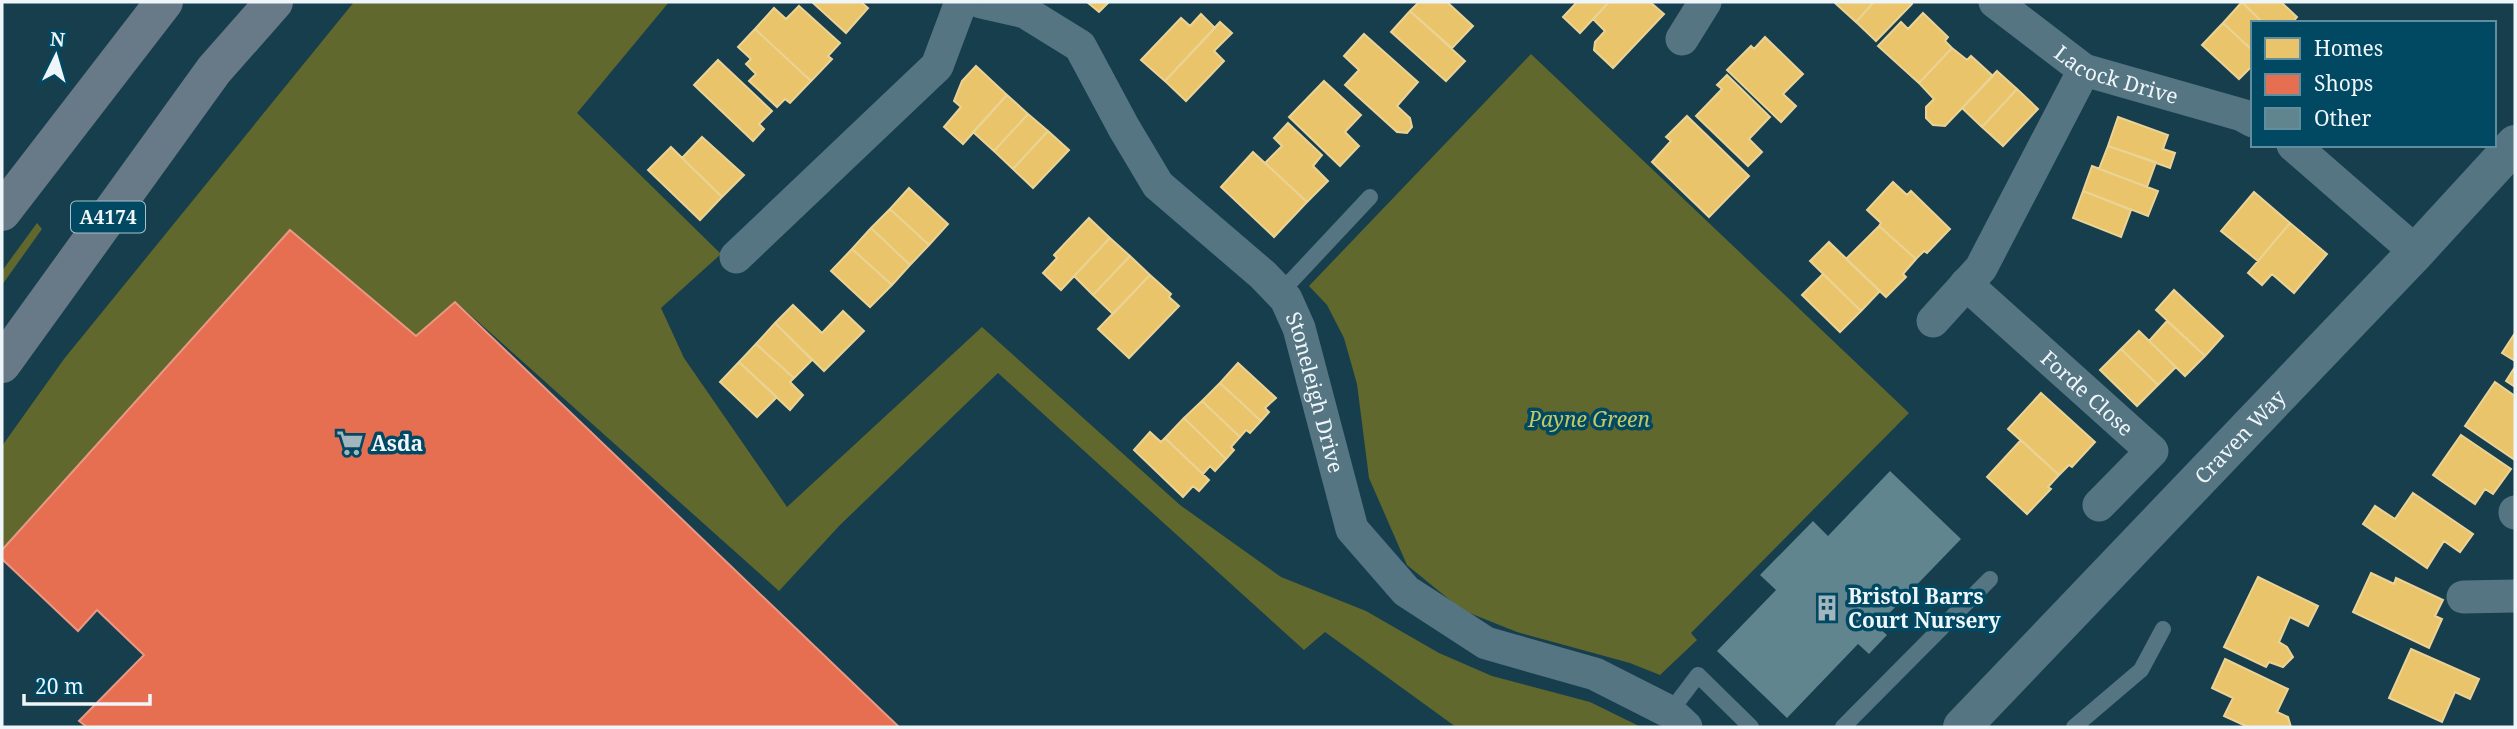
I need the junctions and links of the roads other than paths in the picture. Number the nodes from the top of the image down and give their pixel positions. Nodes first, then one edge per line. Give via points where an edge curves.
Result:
1 (164, 2) edge
2 (274, 2) edge
3 (961, 2) edge
4 (981, 2) edge
5 (1705, 2) edge
6 (1995, 2) edge
7 (1682, 39) dead end
8 (2084, 70) junction
9 (2251, 120) edge
10 (2515, 144) edge
11 (2295, 147) edge
12 (1370, 197) dead end
13 (2, 212) edge
14 (2416, 252) junction
15 (736, 257) dead end
16 (1966, 284) junction
17 (1280, 293) junction
18 (1933, 321) dead end
19 (2, 364) edge
20 (2099, 505) dead end
21 (1990, 579) dead end
22 (2515, 596) edge
23 (2463, 597) dead end
24 (2163, 629) dead end
25 (1678, 720) edge
26 (1751, 727) edge
27 (1843, 727) edge
28 (1962, 727) edge
29 (2074, 727) edge

1 - 13 highway
2 - 19 highway, A4174 via 214,70
3 - 15 street via 937,66
4 - 17 street, Stoneleigh Drive via 1026,12 1080,46 1158,185
5 - 7 street
6 - 8 street, Lacock Drive
8 - 9 street, Lacock Drive
8 - 16 street via 1980,268
10 - 14 street, Craven Way
11 - 14 street
12 - 17 lane
14 - 28 street, Craven Way
16 - 18 street
16 - 20 street, Forde Close via 2152,451
17 - 25 street, Stoneleigh Drive via 1299,328 1352,529 1406,591 1486,643 1595,674
21 - 27 lane
22 - 23 street
24 - 29 lane via 2141,670
25 - 26 lane via 1698,675

